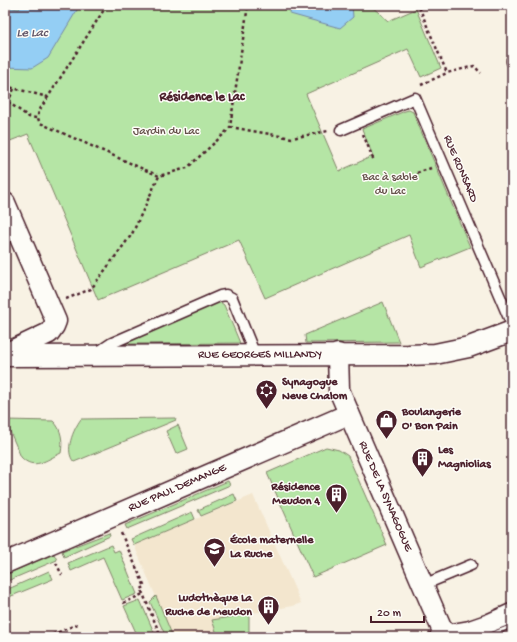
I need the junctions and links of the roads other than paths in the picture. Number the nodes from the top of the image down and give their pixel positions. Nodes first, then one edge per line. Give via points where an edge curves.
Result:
1 (341, 130) road end
2 (5, 203) edge
3 (512, 325) edge
4 (512, 331) edge
5 (338, 354) junction
6 (5, 355) edge
7 (93, 355) junction
8 (255, 355) junction
9 (349, 414) junction
10 (5, 563) edge
11 (471, 565) dead end
12 (423, 585) junction
13 (512, 616) edge
14 (443, 636) edge

1 - 3 lane, RUE RONSARD via 415,98
2 - 6 street via 56,321 49,333
4 - 5 street, RUE GEORGES MILLANDY via 469,347 435,354
5 - 8 street, RUE GEORGES MILLANDY
5 - 9 street, RUE DE LA SYNAGOGUE via 339,390
6 - 7 street, RUE GEORGES MILLANDY
7 - 8 street, RUE GEORGES MILLANDY
7 - 8 lane via 112,343 226,295 232,298
9 - 10 street, RUE PAUL DEMANGE
9 - 12 street, RUE DE LA SYNAGOGUE
11 - 12 lane
12 - 14 street, RUE DE LA SYNAGOGUE
13 - 14 street via 470,632

